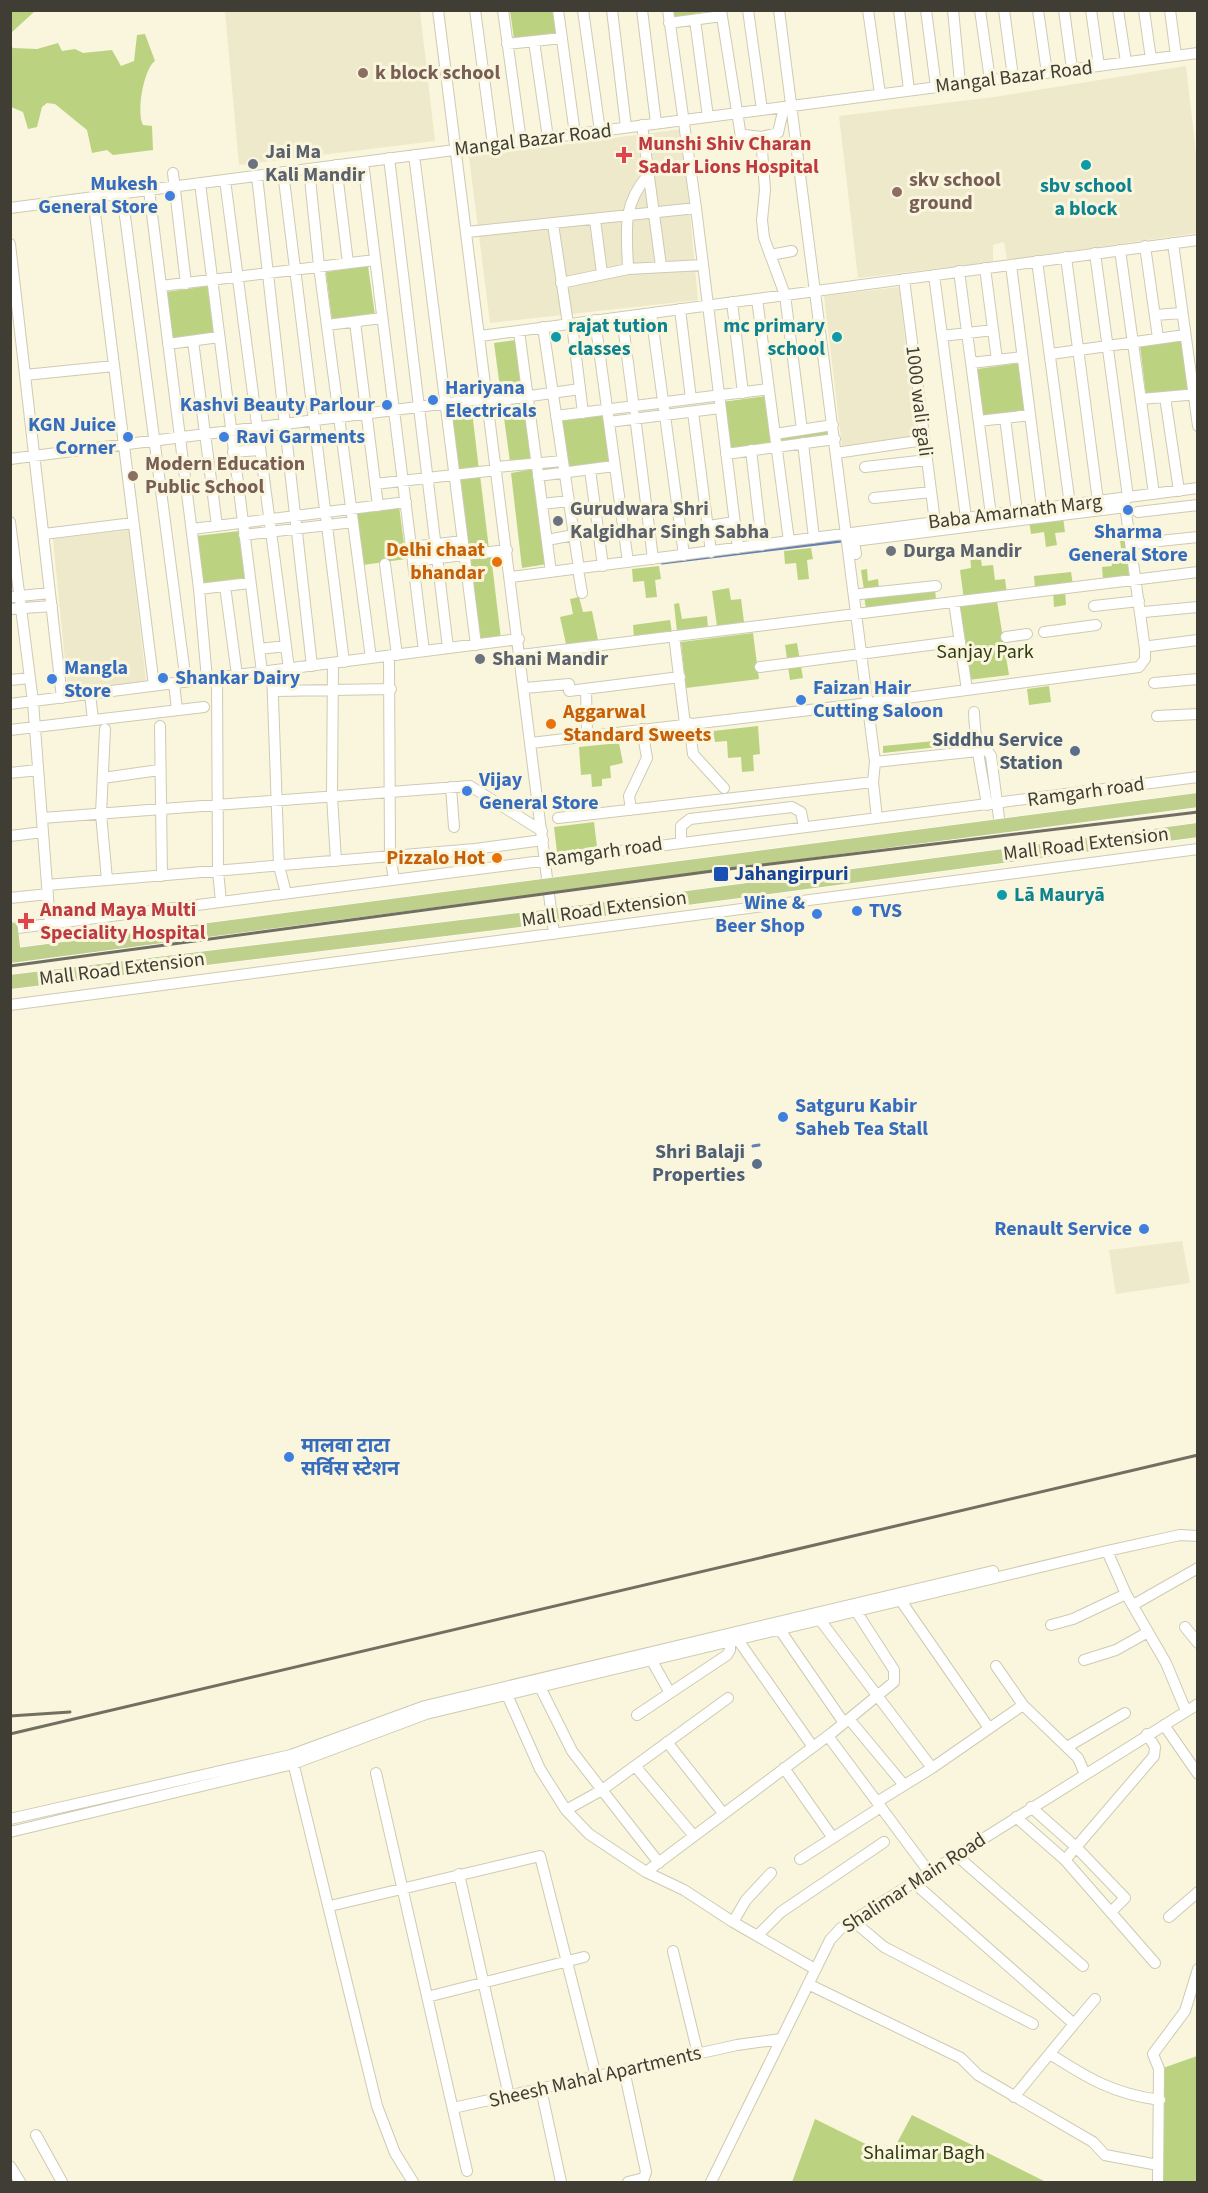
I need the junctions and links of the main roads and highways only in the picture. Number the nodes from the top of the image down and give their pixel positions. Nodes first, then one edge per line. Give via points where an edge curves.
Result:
1 (1197, 800) edge
2 (1197, 830) edge
3 (11, 929) edge
4 (12, 956) edge
5 (10, 982) edge

1 - 4 main road, Mall Road Extension
2 - 5 main road, Mall Road Extension via 552,916
3 - 4 main road

